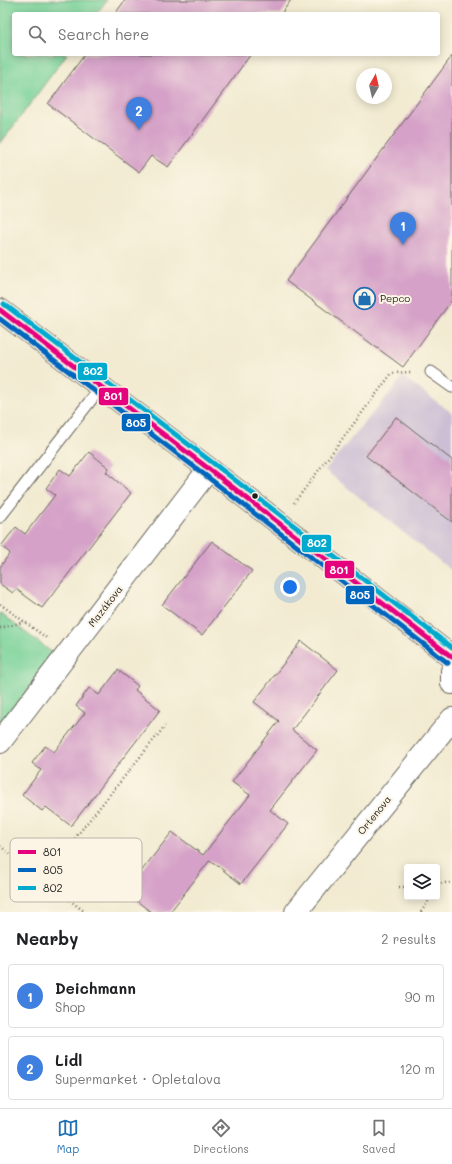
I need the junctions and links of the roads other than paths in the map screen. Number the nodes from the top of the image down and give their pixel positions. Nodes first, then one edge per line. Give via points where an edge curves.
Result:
1 (0, 310) edge
2 (431, 372) road end
3 (101, 387) junction
4 (452, 387) edge
5 (209, 469) junction
6 (0, 517) edge
7 (452, 657) edge
8 (452, 671) edge
9 (452, 683) edge
10 (452, 719) edge
11 (0, 742) edge
12 (296, 912) edge

1 - 3 street
2 - 4 lane
3 - 5 street
3 - 6 lane
5 - 7 street
5 - 11 street, Mazákova
8 - 9 street
10 - 12 street, Ortenova

